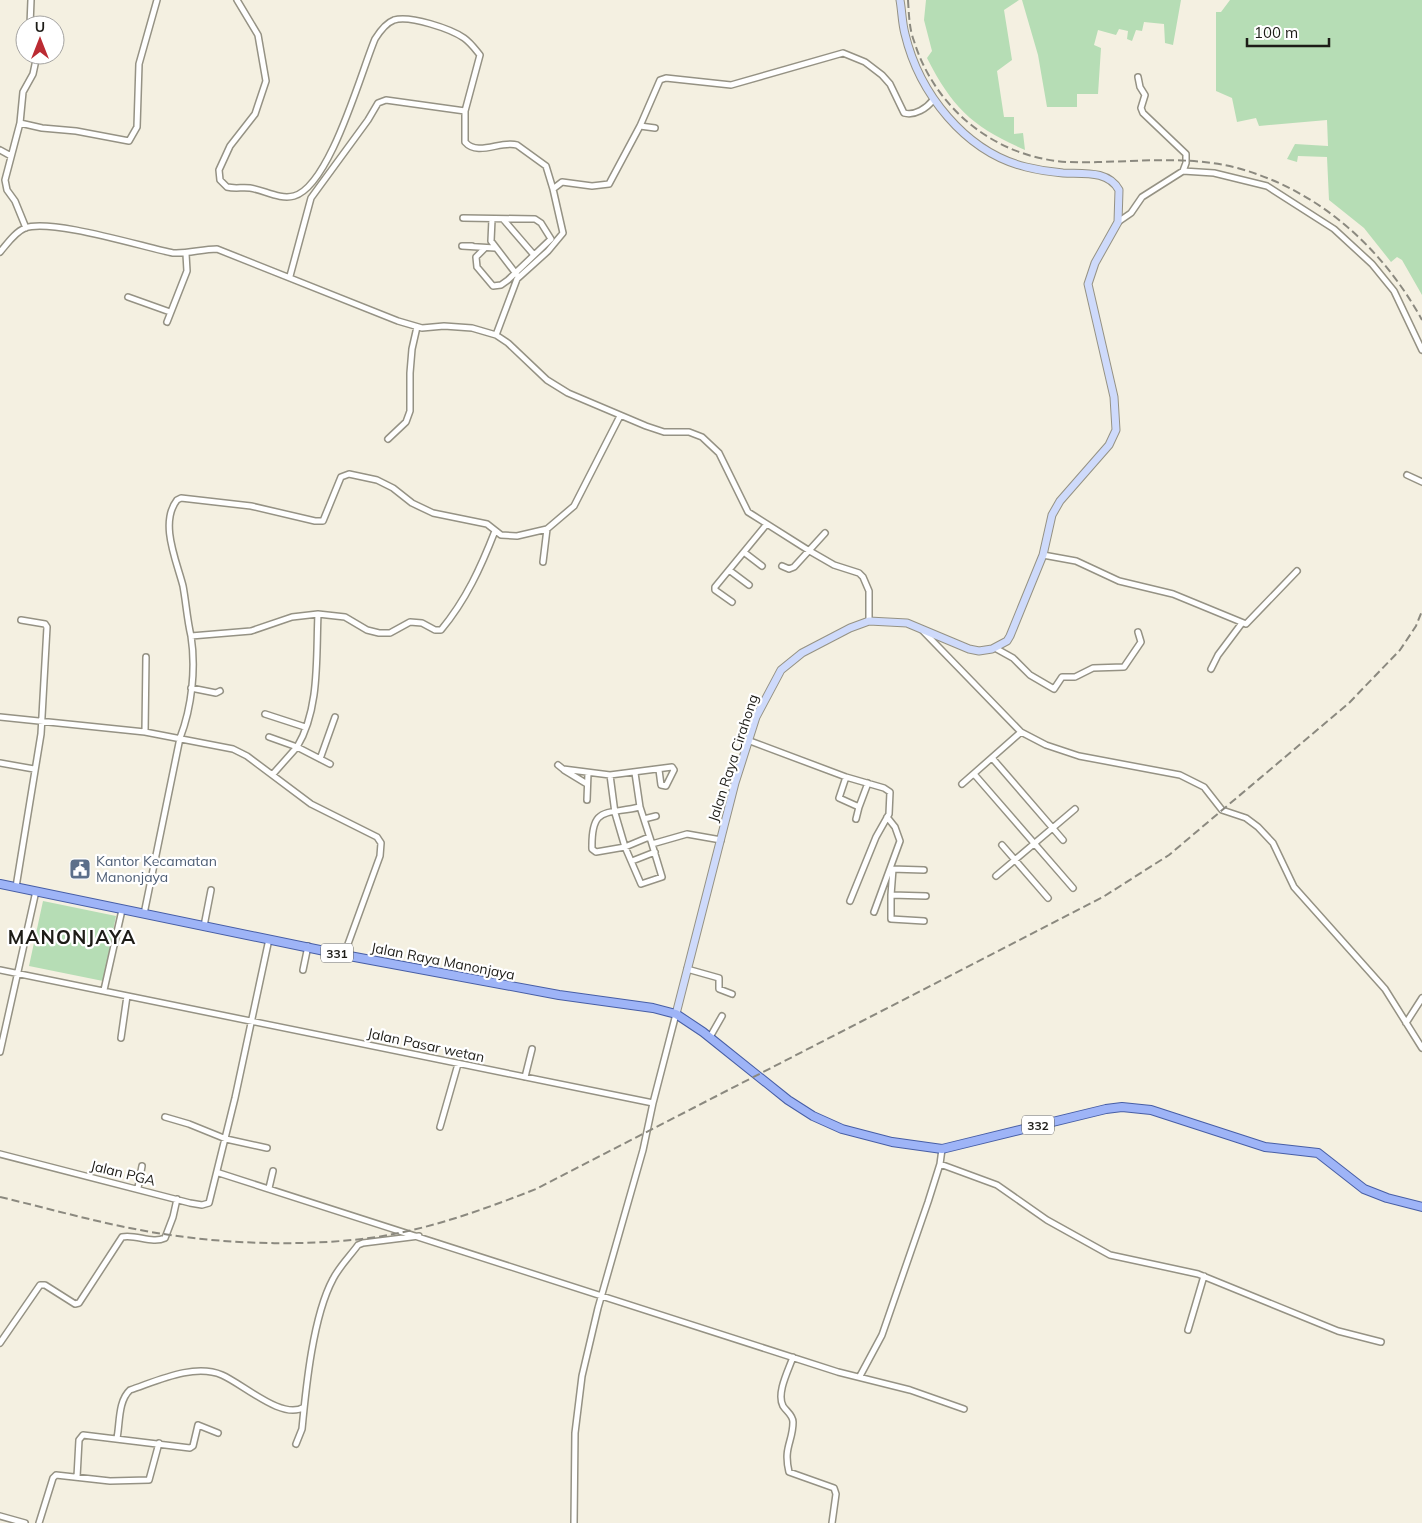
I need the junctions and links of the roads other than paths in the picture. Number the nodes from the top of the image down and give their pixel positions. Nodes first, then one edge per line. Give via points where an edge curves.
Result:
1 (31, 0) edge
2 (158, 0) edge
3 (237, 0) edge
4 (900, 0) edge
5 (30, 15) edge
6 (35, 65) edge
7 (1138, 77) dead end
8 (933, 100) junction
9 (465, 111) junction
10 (20, 123) junction
11 (640, 126) junction
12 (655, 128) dead end
13 (0, 150) edge
14 (11, 156) junction
15 (1183, 171) junction
16 (306, 189) junction
17 (553, 189) junction
18 (311, 198) junction
19 (463, 218) dead end
20 (492, 219) junction
21 (502, 219) junction
22 (1118, 222) junction
23 (26, 228) junction
24 (472, 246) dead end
25 (485, 248) junction
26 (495, 248) junction
27 (0, 252) edge
28 (186, 254) junction
29 (534, 255) junction
30 (515, 272) junction
31 (290, 276) junction
32 (517, 279) junction
33 (128, 297) dead end
34 (170, 312) junction
35 (167, 322) dead end
36 (417, 327) junction
37 (496, 335) junction
38 (1422, 350) edge
39 (620, 416) junction
40 (388, 439) dead end
41 (1407, 475) dead end
42 (1422, 482) edge
43 (766, 525) junction
44 (547, 529) junction
45 (495, 531) junction
46 (825, 533) dead end
47 (808, 550) junction
48 (745, 553) junction
49 (1043, 555) junction
50 (543, 562) dead end
51 (762, 566) dead end
52 (782, 566) dead end
53 (729, 570) junction
54 (1297, 571) dead end
55 (749, 585) dead end
56 (732, 602) dead end
57 (318, 614) junction
58 (21, 620) dead end
59 (869, 621) junction
60 (1242, 623) junction
61 (921, 629) junction
62 (1138, 632) dead end
63 (191, 636) junction
64 (995, 648) junction
65 (146, 657) dead end
66 (1211, 669) dead end
67 (191, 688) junction
68 (220, 691) dead end
69 (265, 714) dead end
70 (0, 717) edge
71 (335, 717) dead end
72 (42, 722) junction
73 (305, 727) junction
74 (145, 732) junction
75 (1021, 732) junction
76 (180, 738) junction
77 (269, 738) dead end
78 (750, 741) junction
79 (297, 747) junction
80 (320, 759) junction
81 (993, 759) junction
82 (0, 762) edge
83 (330, 764) dead end
84 (34, 769) junction
85 (660, 770) dead end
86 (588, 773) junction
87 (635, 773) junction
88 (273, 774) junction
89 (974, 774) junction
90 (610, 775) junction
91 (846, 777) junction
92 (868, 783) junction
93 (587, 784) junction
94 (962, 784) dead end
95 (588, 800) dead end
96 (640, 807) junction
97 (859, 808) junction
98 (1075, 809) dead end
99 (615, 813) junction
100 (656, 816) dead end
101 (887, 817) junction
102 (644, 819) junction
103 (856, 819) dead end
104 (1052, 828) junction
105 (649, 837) junction
106 (721, 840) junction
107 (1062, 840) dead end
108 (652, 844) junction
109 (1034, 844) junction
110 (1002, 845) dead end
111 (625, 847) junction
112 (655, 852) junction
113 (1015, 860) junction
114 (632, 861) junction
115 (892, 869) junction
116 (924, 870) dead end
117 (996, 876) dead end
118 (0, 884) edge
119 (16, 887) junction
120 (1073, 888) dead end
121 (211, 890) dead end
122 (36, 891) junction
123 (891, 896) junction
124 (926, 896) dead end
125 (1048, 898) dead end
126 (850, 901) dead end
127 (122, 910) junction
128 (874, 912) dead end
129 (144, 914) junction
130 (924, 921) dead end
131 (204, 926) junction
132 (269, 938) junction
133 (308, 946) junction
134 (344, 955) junction
135 (687, 969) junction
136 (0, 970) edge
137 (303, 970) dead end
138 (18, 974) junction
139 (104, 990) junction
140 (732, 994) dead end
141 (126, 996) junction
142 (1422, 998) edge
143 (676, 1014) junction
144 (722, 1016) dead end
145 (251, 1021) junction
146 (1406, 1023) junction
147 (710, 1037) junction
148 (121, 1038) dead end
149 (1422, 1048) edge
150 (532, 1049) dead end
151 (0, 1052) edge
152 (458, 1064) junction
153 (525, 1077) junction
154 (653, 1103) junction
155 (165, 1117) dead end
156 (440, 1127) dead end
157 (226, 1139) junction
158 (267, 1148) dead end
159 (942, 1149) junction
160 (0, 1154) edge
161 (940, 1164) junction
162 (142, 1166) dead end
163 (273, 1171) dead end
164 (219, 1173) junction
165 (138, 1188) junction
166 (269, 1188) junction
167 (177, 1198) junction
168 (1420, 1206) edge
169 (419, 1236) junction
170 (1204, 1276) junction
171 (603, 1295) junction
172 (1188, 1330) dead end
173 (1380, 1342) dead end
174 (0, 1343) edge
175 (793, 1357) junction
176 (860, 1376) junction
177 (304, 1407) junction
178 (964, 1409) dead end
179 (218, 1433) dead end
180 (117, 1438) junction
181 (159, 1443) junction
182 (296, 1444) dead end
183 (77, 1477) junction
184 (0, 1516) edge
185 (25, 1523) edge
186 (39, 1523) edge
187 (574, 1523) edge
188 (832, 1523) edge

1 - 5 street
2 - 10 street via 139,64 137,127 129,141
3 - 16 street via 258,35 266,81 255,114 230,146 219,170 220,180 231,188 248,188 286,197 297,196
4 - 8 street via 905,36
6 - 10 street via 23,92
7 - 15 street via 1145,95 1141,108 1143,113 1186,154
8 - 11 street via 912,114 904,113 882,75 865,62 843,53 731,85 662,79
8 - 22 street via 959,129 1005,159 1050,171 1099,175 1111,181 1118,190
9 - 16 street via 480,55 473,46 462,37 421,22 411,19 393,21 375,39 337,140
9 - 17 street via 466,144 481,148 517,145 546,166
9 - 18 street via 386,100 378,103
10 - 14 street
11 - 12 street
11 - 17 street via 609,184 592,186 562,182
13 - 14 street
14 - 23 street via 5,180
15 - 22 street via 1142,197 1131,214
15 - 38 street via 1214,173 1261,184 1334,230 1385,278
16 - 18 street
17 - 32 street via 563,233
18 - 31 street
19 - 20 street
20 - 21 street
20 - 26 street via 491,241
21 - 29 street
21 - 29 street via 531,218 541,223 551,239
22 - 49 street via 1095,262 1088,284 1114,397 1116,430 1109,445 1056,508 1049,522
23 - 27 street
23 - 28 street via 62,227
24 - 25 street via 462,246
25 - 26 street
25 - 30 street via 476,257 476,264 493,286 501,285
26 - 30 street
28 - 31 street via 217,249
28 - 34 street via 187,271
29 - 30 street
30 - 32 street
31 - 36 street
32 - 37 street
33 - 34 street
34 - 35 street
36 - 37 street via 456,326
36 - 40 street via 412,348 410,411 406,422
37 - 39 street via 556,386
39 - 43 street via 664,432 690,432 702,437 719,454 748,512
39 - 44 street via 574,506
41 - 42 street
43 - 47 street
43 - 48 street
44 - 45 street via 510,537
44 - 50 street
45 - 57 street via 465,598 441,630 410,622 390,632 379,633 345,617
45 - 63 street via 487,524 433,513 377,480 349,474 341,477 323,520 234,504 177,500 172,512 170,546 183,587
46 - 47 street
47 - 52 street via 790,569
47 - 59 street via 863,577 869,591
48 - 51 street
48 - 53 street
49 - 60 street via 1076,561 1118,582 1173,594
49 - 64 street via 1010,636
53 - 55 street
53 - 56 street via 715,588
54 - 60 street via 1246,624
57 - 63 street via 292,617 251,631
57 - 73 street via 313,706
58 - 72 street via 47,626
59 - 61 street, Jalan Raya Cirahong via 907,623
59 - 78 street, Jalan Raya Cirahong via 802,653 781,670 756,717
60 - 66 street
61 - 64 street, Jalan Raya Cirahong via 969,649
61 - 75 street
62 - 64 street via 1141,642 1124,667 1093,668 1075,677 1062,677 1054,689
63 - 67 street via 194,656
65 - 74 street
67 - 68 street
67 - 76 street
69 - 73 street
70 - 72 street
71 - 80 street
72 - 74 street
72 - 84 street
73 - 79 street
74 - 76 street
75 - 81 street
75 - 146 street via 1079,756 1180,775 1204,787 1222,810 1246,818 1258,827 1273,843 1294,887 1385,989
76 - 88 street via 233,749
76 - 129 street
77 - 79 street
78 - 91 street
78 - 106 street, Jalan Raya Cirahong
79 - 80 street
79 - 88 street
80 - 83 street
81 - 89 street
81 - 104 street
82 - 84 street
84 - 119 street
85 - 87 street
86 - 90 street
86 - 93 street
86 - 93 street via 560,767
87 - 90 street
87 - 96 street
88 - 134 street via 311,804 370,832 381,843 380,856
89 - 94 street
89 - 109 street
90 - 99 street
91 - 92 street
91 - 97 street via 839,798
92 - 97 street
92 - 101 street via 890,792
93 - 95 street
96 - 99 street
96 - 102 street
97 - 103 street
98 - 104 street
99 - 111 street
99 - 111 street via 608,812 598,817 592,849 596,852
100 - 102 street
101 - 115 street via 900,837
101 - 126 street
102 - 105 street
104 - 107 street
104 - 109 street
105 - 108 street
105 - 111 street
106 - 108 street via 687,834
106 - 135 street, Jalan Raya Cirahong
108 - 112 street
109 - 113 street
109 - 120 street
110 - 113 street
111 - 114 street
112 - 114 street
112 - 114 street via 662,877 655,881 641,884
113 - 117 street
113 - 125 street
115 - 116 street
115 - 123 street
115 - 128 street
118 - 119 main road, Jalan Raya Manonjaya / 331
119 - 122 main road, Jalan Raya Manonjaya / 331
121 - 131 street
122 - 127 main road, Jalan Raya Manonjaya / 331
122 - 138 street
123 - 124 street
123 - 130 street via 891,919
127 - 129 main road, Jalan Raya Manonjaya / 331
127 - 139 street
129 - 131 main road, Jalan Raya Manonjaya / 331
131 - 132 main road, Jalan Raya Manonjaya / 331
132 - 133 main road, Jalan Raya Manonjaya / 331
132 - 145 street
133 - 134 main road, Jalan Raya Manonjaya / 331
133 - 137 street
134 - 143 main road, Jalan Raya Manonjaya / 331
135 - 140 street via 719,978 719,989
135 - 143 street, Jalan Raya Cirahong
136 - 138 street, Jalan Pasar wetan
138 - 139 street, Jalan Pasar wetan
138 - 151 street
139 - 141 street, Jalan Pasar wetan
141 - 145 street, Jalan Pasar wetan
141 - 148 street
142 - 146 street
143 - 147 main road, 332
143 - 154 street
144 - 147 street
145 - 152 street, Jalan Pasar wetan
145 - 157 street
146 - 149 street
147 - 159 main road, 332 via 788,1100 823,1121 892,1142
150 - 153 street
152 - 153 street, Jalan Pasar wetan
152 - 156 street
153 - 154 street, Jalan Pasar wetan
154 - 171 street
155 - 157 street
157 - 158 street
157 - 164 street
159 - 161 street
159 - 168 main road, 332 via 1106,1109 1151,1110 1265,1147 1318,1153 1364,1189
160 - 165 street, Jalan PGA
161 - 170 street via 999,1186 1047,1220 1110,1255
161 - 176 street via 882,1335
162 - 165 street
163 - 166 street
164 - 166 street
164 - 167 street, Jalan PGA via 209,1203 202,1205
165 - 167 street, Jalan PGA
166 - 169 street
167 - 174 street via 165,1238 122,1237 79,1303 75,1304 40,1285
169 - 171 street
169 - 177 street via 363,1242 333,1278 318,1326
170 - 172 street
170 - 173 street via 1338,1331
171 - 175 street
171 - 187 street via 578,1405
175 - 176 street
175 - 188 street via 781,1398 782,1405 793,1418 787,1446 789,1472 834,1488
176 - 178 street
177 - 180 street via 298,1411 285,1410 220,1374 201,1371 181,1374 130,1390 123,1400
177 - 182 street via 302,1429
179 - 181 street via 198,1425 192,1448
180 - 181 street
180 - 183 street via 81,1436 78,1440
181 - 183 street via 149,1480 110,1481
183 - 186 street via 54,1476
184 - 185 street

